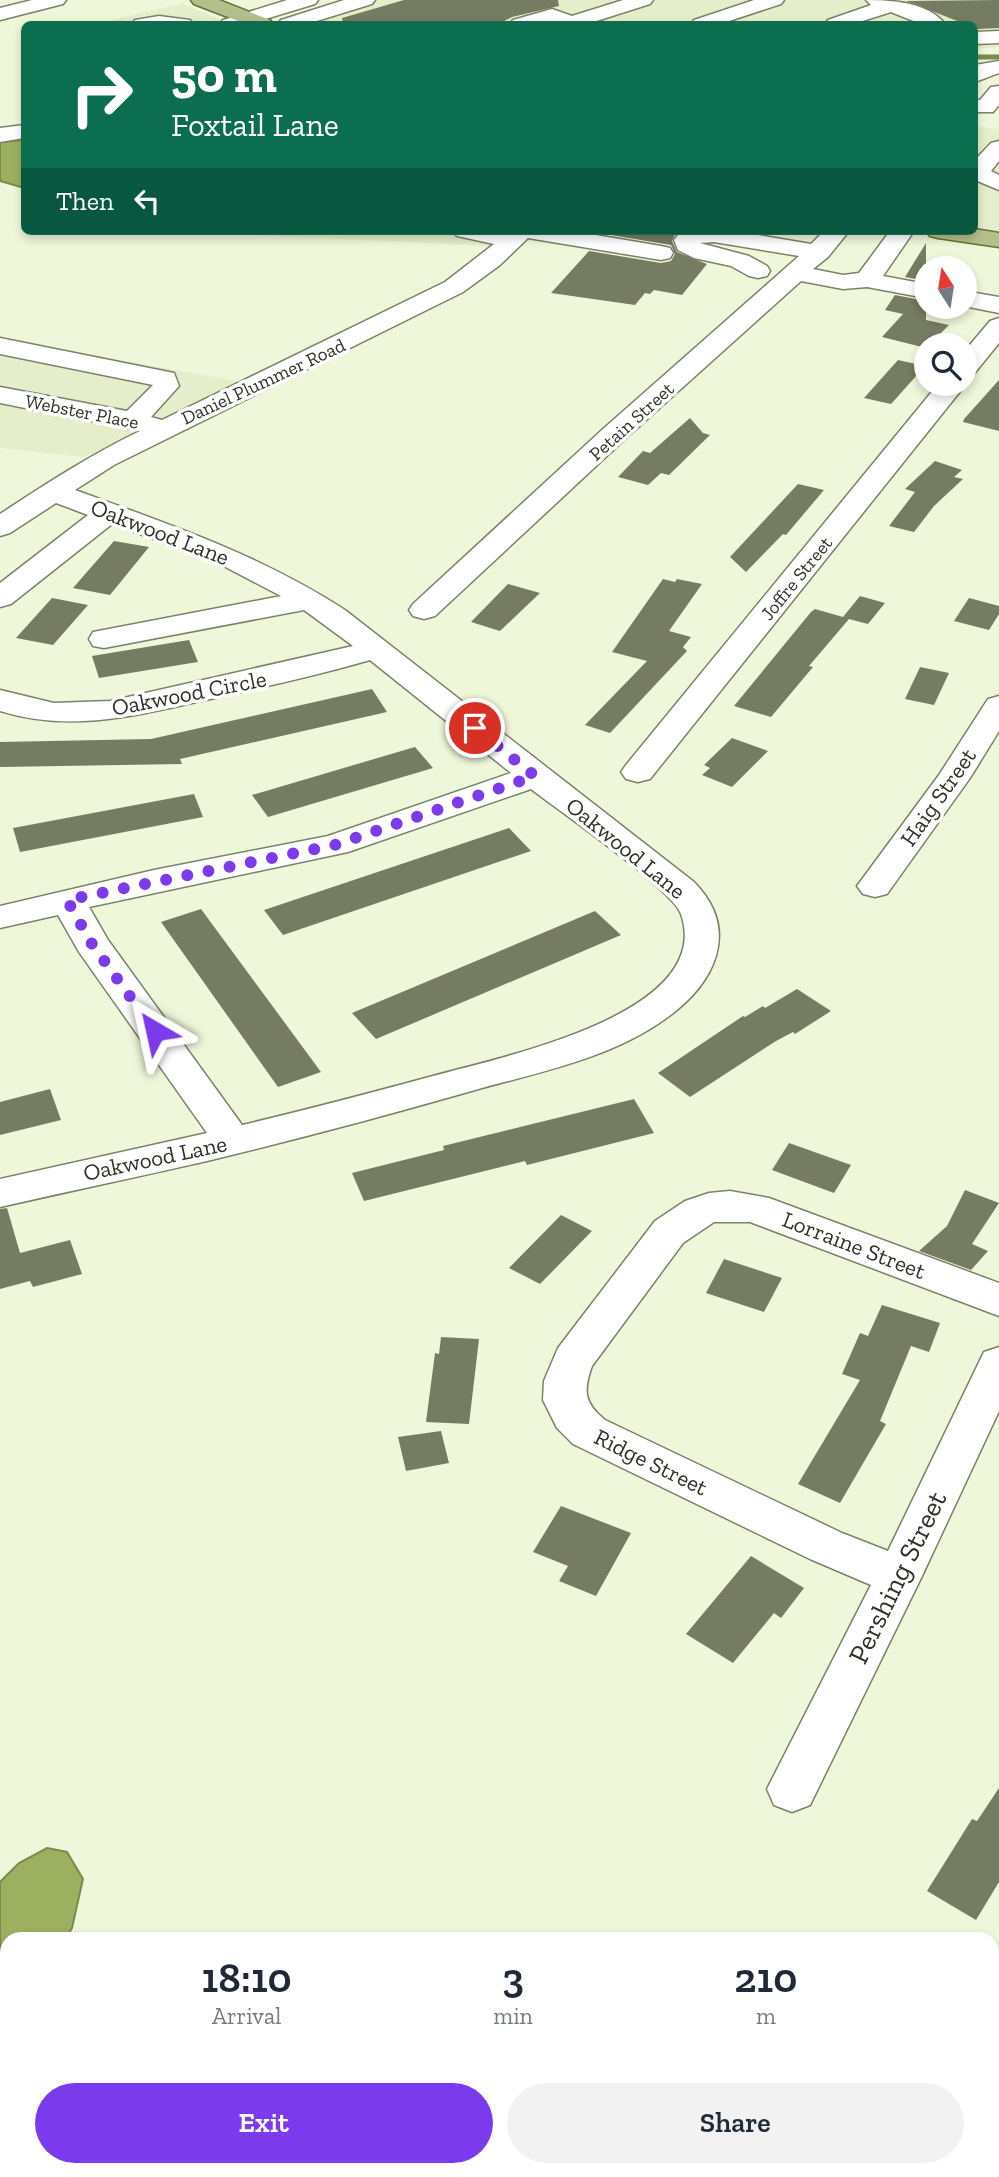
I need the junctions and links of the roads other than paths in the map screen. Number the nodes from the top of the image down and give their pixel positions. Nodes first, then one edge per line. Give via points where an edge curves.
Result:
1 (56, 0) edge
2 (201, 0) edge
3 (307, 0) edge
4 (365, 0) edge
5 (602, 0) edge
6 (643, 0) edge
7 (774, 0) edge
8 (883, 3) edge
9 (0, 14) edge
10 (244, 21) edge
11 (253, 21) edge
12 (298, 21) edge
13 (565, 21) edge
14 (710, 21) edge
15 (842, 21) edge
16 (927, 21) edge
17 (999, 37) edge
18 (978, 38) edge
19 (999, 67) edge
20 (978, 73) edge
21 (999, 92) edge
22 (978, 106) edge
23 (21, 132) edge
24 (0, 135) edge
25 (984, 143) edge
26 (999, 183) edge
27 (495, 235) edge
28 (558, 235) edge
29 (577, 235) edge
30 (675, 235) edge
31 (698, 235) edge
32 (730, 235) edge
33 (799, 235) edge
34 (899, 235) edge
35 (965, 235) edge
36 (517, 238) edge
37 (999, 240) edge
38 (829, 241) edge
39 (661, 253) junction
40 (617, 264) dead end
41 (758, 271) junction
42 (794, 275) junction
43 (867, 280) junction
44 (914, 289) edge
45 (977, 301) edge
46 (999, 305) edge
47 (999, 326) edge
48 (0, 346) edge
49 (977, 353) edge
50 (0, 395) edge
51 (942, 396) edge
52 (134, 420) junction
53 (164, 428) junction
54 (51, 491) junction
55 (108, 513) junction
56 (0, 527) edge
57 (0, 598) edge
58 (309, 600) junction
59 (424, 610) dead end
60 (104, 639) dead end
61 (376, 649) junction
62 (0, 700) edge
63 (999, 706) edge
64 (638, 772) dead end
65 (535, 776) junction
66 (875, 886) dead end
67 (67, 900) junction
68 (0, 917) edge
69 (233, 1141) junction
70 (0, 1193) edge
71 (705, 1207) joint
72 (999, 1300) edge
73 (999, 1364) edge
74 (899, 1576) junction
75 (793, 1789) dead end

1 - 9 street
2 - 10 main road
3 - 11 street
4 - 12 street
5 - 13 street
6 - 13 street
7 - 14 street
8 - 15 street
8 - 16 street
17 - 18 street
19 - 20 street
21 - 22 street via 985,107
23 - 24 street
25 - 26 street via 980,172
27 - 36 street
28 - 36 street
29 - 39 street
30 - 39 street
31 - 41 street via 686,240 687,245 741,259
32 - 38 street
33 - 38 street
34 - 43 street
35 - 37 main road
36 - 40 street
36 - 53 street, Daniel Plummer Road via 454,287
38 - 42 street, Petain Street
39 - 41 street
41 - 42 street
42 - 43 street via 843,282
42 - 59 street, Petain Street
43 - 44 street
45 - 46 street
47 - 49 street
48 - 52 street via 165,379 166,386
50 - 52 street, Webster Place
51 - 64 street, Joffre Street
52 - 53 street, Webster Place
53 - 54 street, Daniel Plummer Road
54 - 55 street, Oakwood Lane
54 - 56 street, Daniel Plummer Road
55 - 57 street
55 - 58 street, Oakwood Lane via 224,555
58 - 60 street
58 - 61 street, Oakwood Lane
61 - 62 street, Oakwood Circle via 311,667 91,712 35,710
61 - 65 street, Oakwood Lane
63 - 66 street, Haig Street
65 - 67 street via 335,845
65 - 69 street, Oakwood Lane via 687,895 700,914 702,935 689,976 651,1012 584,1043 404,1097
67 - 68 street
67 - 69 street via 92,944
69 - 70 street, Oakwood Lane
71 - 72 street, Lorraine Street via 755,1208
71 - 74 street, Ridge Street via 669,1233 573,1360 563,1383 566,1405 575,1422 589,1433
73 - 74 street, Pershing Street
74 - 75 street, Pershing Street

